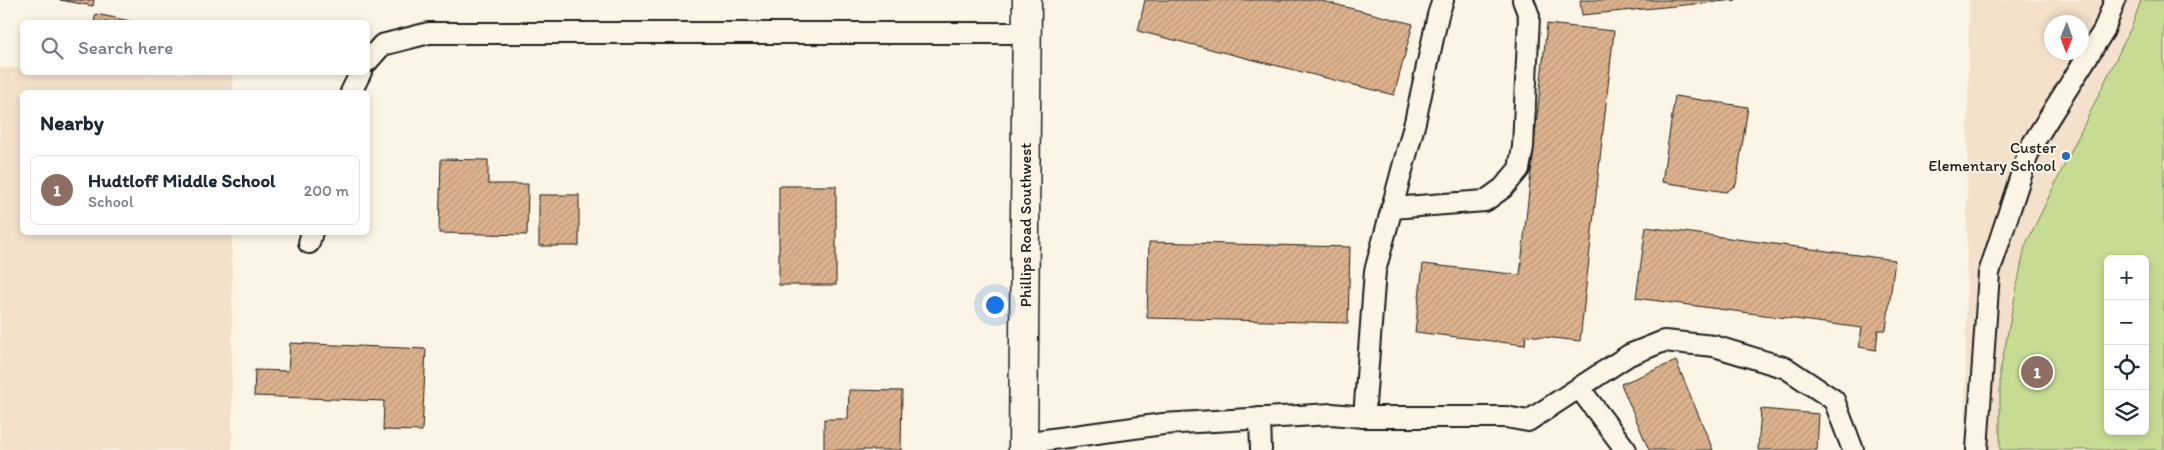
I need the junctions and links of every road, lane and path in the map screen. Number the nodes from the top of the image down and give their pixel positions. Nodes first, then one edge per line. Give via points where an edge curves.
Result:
1 (1027, 0) edge
2 (1443, 0) edge
3 (1523, 0) edge
4 (2115, 0) edge
5 (1027, 33) junction
6 (370, 59) edge
7 (360, 75) edge
8 (352, 90) edge
9 (1392, 208) junction
10 (1580, 389) junction
11 (1364, 417) junction
12 (1260, 418) junction
13 (1023, 447) edge
14 (1261, 450) edge
15 (1626, 450) edge
16 (1853, 450) edge
17 (1977, 450) edge

1 - 5 street, Phillips Road Southwest
2 - 9 lane
3 - 9 lane via 1529,16 1523,147 1519,169 1503,188 1485,201
4 - 17 lane via 2104,30 2030,148 1989,273
5 - 6 lane via 429,33 382,45
5 - 13 street, Phillips Road Southwest
7 - 8 lane
9 - 11 lane via 1375,271
10 - 11 lane via 1528,421 1506,417
10 - 15 lane
10 - 16 lane via 1629,355 1664,341 1714,346 1786,368 1834,400
11 - 12 lane via 1332,414
12 - 13 lane via 1163,424
12 - 14 lane

